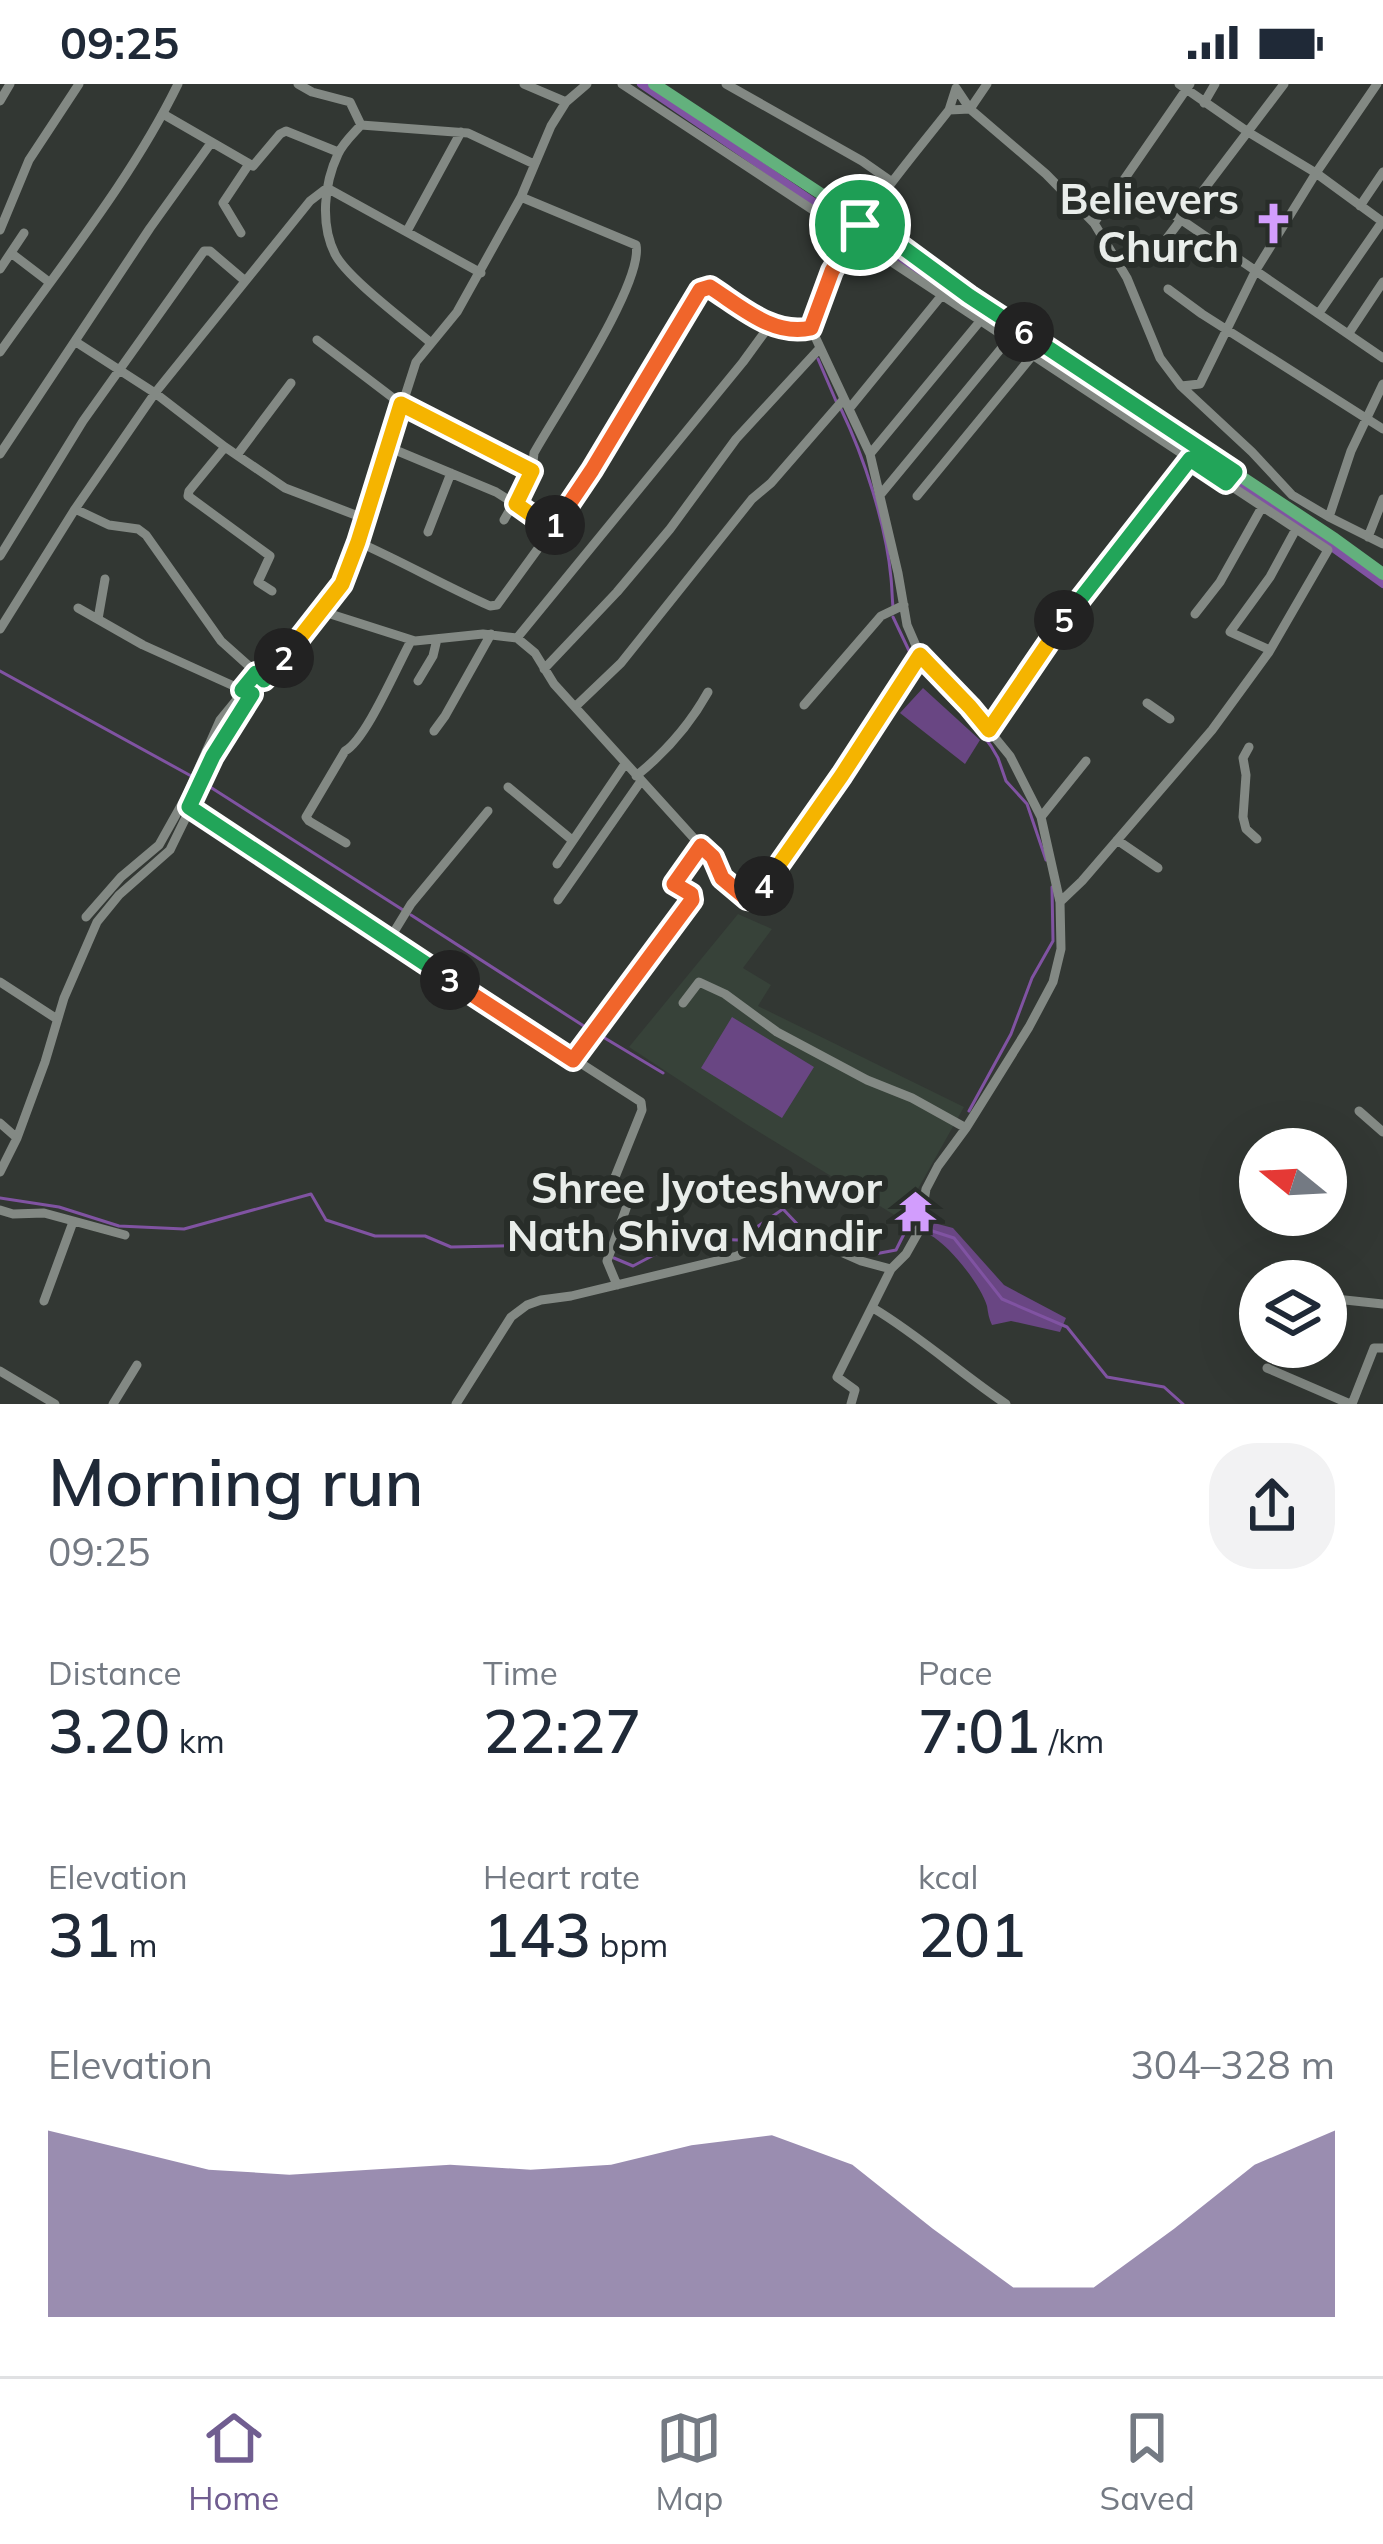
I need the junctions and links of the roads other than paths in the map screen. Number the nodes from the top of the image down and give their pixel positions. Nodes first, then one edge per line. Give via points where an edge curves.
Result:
1 (10, 84) edge
2 (79, 84) edge
3 (178, 84) edge
4 (298, 84) edge
5 (524, 84) edge
6 (587, 84) edge
7 (622, 84) edge
8 (655, 84) edge
9 (726, 84) edge
10 (987, 84) edge
11 (1215, 84) edge
12 (1284, 84) edge
13 (1377, 84) edge
14 (954, 86) edge
15 (1186, 86) edge
16 (0, 101) edge
17 (566, 102) junction
18 (1204, 103) junction
19 (970, 109) junction
20 (950, 110) junction
21 (163, 114) junction
22 (361, 125) junction
23 (461, 132) junction
24 (1247, 132) junction
25 (211, 143) junction
26 (338, 152) junction
27 (249, 164) junction
28 (534, 164) junction
29 (1383, 172) edge
30 (1316, 173) junction
31 (892, 182) junction
32 (327, 188) junction
33 (521, 197) junction
34 (1148, 197) dead end
35 (1360, 206) junction
36 (1181, 220) junction
37 (1383, 222) edge
38 (2, 223) edge
39 (1094, 223) junction
40 (858, 228) junction
41 (407, 231) junction
42 (24, 232) dead end
43 (241, 233) dead end
44 (1161, 246) dead end
45 (10, 253) junction
46 (0, 269) edge
47 (1256, 270) junction
48 (481, 273) junction
49 (244, 280) junction
50 (1383, 281) edge
51 (49, 282) junction
52 (1168, 289) dead end
53 (943, 295) junction
54 (1319, 313) junction
55 (981, 320) junction
56 (770, 325) junction
57 (811, 328) junction
58 (1228, 330) junction
59 (1348, 333) junction
60 (1009, 339) junction
61 (317, 340) dead end
62 (76, 342) junction
63 (431, 343) junction
64 (820, 348) junction
65 (0, 352) edge
66 (1033, 355) junction
67 (1383, 358) edge
68 (119, 368) junction
69 (291, 383) dead end
70 (1200, 383) junction
71 (1383, 384) edge
72 (1181, 386) junction
73 (155, 393) junction
74 (401, 404) junction
75 (847, 404) junction
76 (1201, 404) junction
77 (1366, 421) junction
78 (1383, 429) edge
79 (388, 446) junction
80 (225, 447) junction
81 (1252, 452) junction
82 (0, 454) edge
83 (237, 454) junction
84 (870, 454) junction
85 (1190, 459) junction
86 (532, 471) junction
87 (451, 473) junction
88 (1231, 477) junction
89 (881, 494) junction
90 (917, 496) dead end
91 (1383, 500) edge
92 (516, 504) junction
93 (1262, 507) junction
94 (75, 509) junction
95 (1329, 518) junction
96 (366, 519) junction
97 (504, 520) dead end
98 (1343, 525) junction
99 (553, 528) junction
100 (1297, 529) junction
101 (428, 532) dead end
102 (1368, 537) junction
103 (358, 542) junction
104 (1383, 544) edge
105 (1331, 545) junction
106 (0, 556) edge
107 (1383, 574) edge
108 (105, 579) dead end
109 (272, 591) dead end
110 (904, 604) junction
111 (78, 608) dead end
112 (321, 611) junction
113 (1195, 614) dead end
114 (98, 620) junction
115 (0, 629) edge
116 (490, 634) junction
117 (288, 637) dead end
118 (517, 638) junction
119 (437, 639) junction
120 (410, 640) junction
121 (1270, 650) junction
122 (920, 655) junction
123 (544, 669) junction
124 (260, 676) junction
125 (418, 681) dead end
126 (247, 692) junction
127 (708, 692) dead end
128 (1147, 703) dead end
129 (804, 705) dead end
130 (576, 706) junction
131 (1170, 719) dead end
132 (989, 730) junction
133 (434, 731) dead end
134 (1249, 747) dead end
135 (1086, 760) dead end
136 (625, 764) junction
137 (639, 779) junction
138 (508, 787) dead end
139 (189, 807) junction
140 (488, 811) dead end
141 (1040, 817) junction
142 (1258, 839) dead end
143 (572, 840) junction
144 (1117, 840) junction
145 (346, 843) dead end
146 (701, 846) junction
147 (557, 864) dead end
148 (1158, 868) dead end
149 (558, 900) dead end
150 (1060, 902) junction
151 (86, 916) dead end
152 (388, 940) junction
153 (0, 982) edge
154 (682, 1003) dead end
155 (57, 1019) junction
156 (573, 1060) junction
157 (1359, 1111) dead end
158 (0, 1123) edge
159 (966, 1128) junction
160 (1383, 1132) edge
161 (17, 1138) junction
162 (0, 1172) edge
163 (0, 1210) edge
164 (73, 1222) junction
165 (125, 1235) dead end
166 (891, 1269) junction
167 (616, 1285) junction
168 (1347, 1300) edge
169 (44, 1301) dead end
170 (1383, 1304) edge
171 (873, 1308) junction
172 (1383, 1348) edge
173 (137, 1365) dead end
174 (1268, 1368) dead end
175 (0, 1371) edge
176 (55, 1404) edge
177 (112, 1404) edge
178 (455, 1404) edge
179 (851, 1404) edge
180 (1006, 1404) edge
181 (1351, 1404) edge

1 - 16 street
2 - 38 street via 29,160
3 - 21 street
4 - 22 street via 347,101
5 - 17 street
6 - 17 street
7 - 40 street
8 - 40 main road via 847,211
9 - 31 street
10 - 19 street
11 - 18 street
12 - 24 street
13 - 30 street
14 - 19 street
14 - 20 street
15 - 18 street
15 - 39 street
17 - 28 street
18 - 24 street
19 - 20 street
19 - 39 street
20 - 31 street
21 - 25 street
21 - 51 street
22 - 23 street
22 - 26 street
23 - 28 street
23 - 41 street
24 - 30 street
24 - 36 street
25 - 27 street
25 - 62 street
26 - 27 street via 286,131
26 - 32 street
27 - 43 street via 223,203
28 - 33 street
29 - 35 street
30 - 35 street
30 - 47 street
31 - 40 street
32 - 41 street
32 - 49 street
32 - 63 street via 335,256
33 - 48 street
33 - 86 street via 638,249 628,285 534,453
34 - 36 street
35 - 37 street
36 - 44 street
36 - 47 street
37 - 54 street
39 - 72 street
40 - 53 street
40 - 57 street
40 - 88 main road
41 - 48 street
42 - 45 street
45 - 46 street
45 - 51 street
47 - 54 street
47 - 58 street
48 - 63 street
49 - 68 street via 205,250
49 - 73 street
50 - 59 street
51 - 65 street
52 - 58 street
53 - 55 street
53 - 75 street
54 - 59 street
55 - 60 street
55 - 84 street
56 - 57 street
56 - 99 street via 710,287 700,290
56 - 118 street
57 - 64 street
58 - 70 street
58 - 77 street
59 - 67 street
60 - 66 street
60 - 89 street
61 - 74 street
62 - 68 street
62 - 82 street
63 - 74 street
64 - 75 street
64 - 123 street
66 - 85 street
66 - 90 street
68 - 73 street
68 - 106 street
69 - 83 street
70 - 72 street
70 - 76 street
71 - 77 street
72 - 76 street
73 - 80 street
73 - 94 street
74 - 79 street
74 - 86 street
75 - 84 street
75 - 130 street via 752,500 621,663
76 - 81 street
77 - 78 street
77 - 95 street
79 - 87 street
79 - 96 street
80 - 83 street
80 - 109 street via 188,496 270,556 258,582
81 - 88 street
81 - 95 street via 1292,495
83 - 96 street via 285,488
84 - 89 street
85 - 88 street
85 - 132 street
86 - 92 street
87 - 92 street
87 - 101 street
88 - 93 street
88 - 105 main road
89 - 110 street
91 - 102 street
92 - 97 street
92 - 99 street
93 - 100 street
93 - 113 street
94 - 115 street
94 - 124 street via 146,535 221,641
95 - 98 street
96 - 103 street
98 - 102 street
98 - 105 street
99 - 103 street via 490,606
100 - 105 street
100 - 121 street via 1230,632
102 - 104 street
103 - 112 street
105 - 107 main road
105 - 121 street
108 - 114 street
110 - 122 street
110 - 129 street via 881,616
111 - 114 street
112 - 120 street
112 - 124 street
114 - 126 street
116 - 118 street
116 - 119 street
116 - 133 street
117 - 124 street
118 - 123 street
119 - 120 street
119 - 125 street
120 - 145 street via 306,817
121 - 144 street
122 - 132 street
122 - 146 street via 754,900 722,878
123 - 130 street
124 - 126 street
126 - 139 street
126 - 151 street via 220,719 159,845
127 - 137 street
128 - 131 street
130 - 136 street
132 - 141 street
134 - 142 street via 1243,817
135 - 141 street
136 - 137 street
136 - 143 street
137 - 146 street
137 - 149 street
138 - 143 street
139 - 152 street
139 - 155 street via 170,850 97,922
140 - 152 street
141 - 150 street
143 - 147 street
144 - 148 street
144 - 150 street
146 - 156 street via 674,884 692,900
150 - 159 street via 1053,982
152 - 156 street
153 - 155 street
154 - 159 street via 699,982
155 - 161 street
156 - 167 street via 643,1106 609,1192 628,1204 607,1261
157 - 160 street
158 - 161 street
159 - 166 street via 938,1166 921,1227
161 - 162 street
163 - 164 street
164 - 165 street
164 - 169 street
166 - 167 street via 783,1237
166 - 171 street
167 - 178 street via 542,1300 511,1317
168 - 170 street
171 - 179 street via 837,1377 855,1390
171 - 180 street
172 - 181 street via 1374,1348
173 - 177 street
174 - 181 street
175 - 176 street

